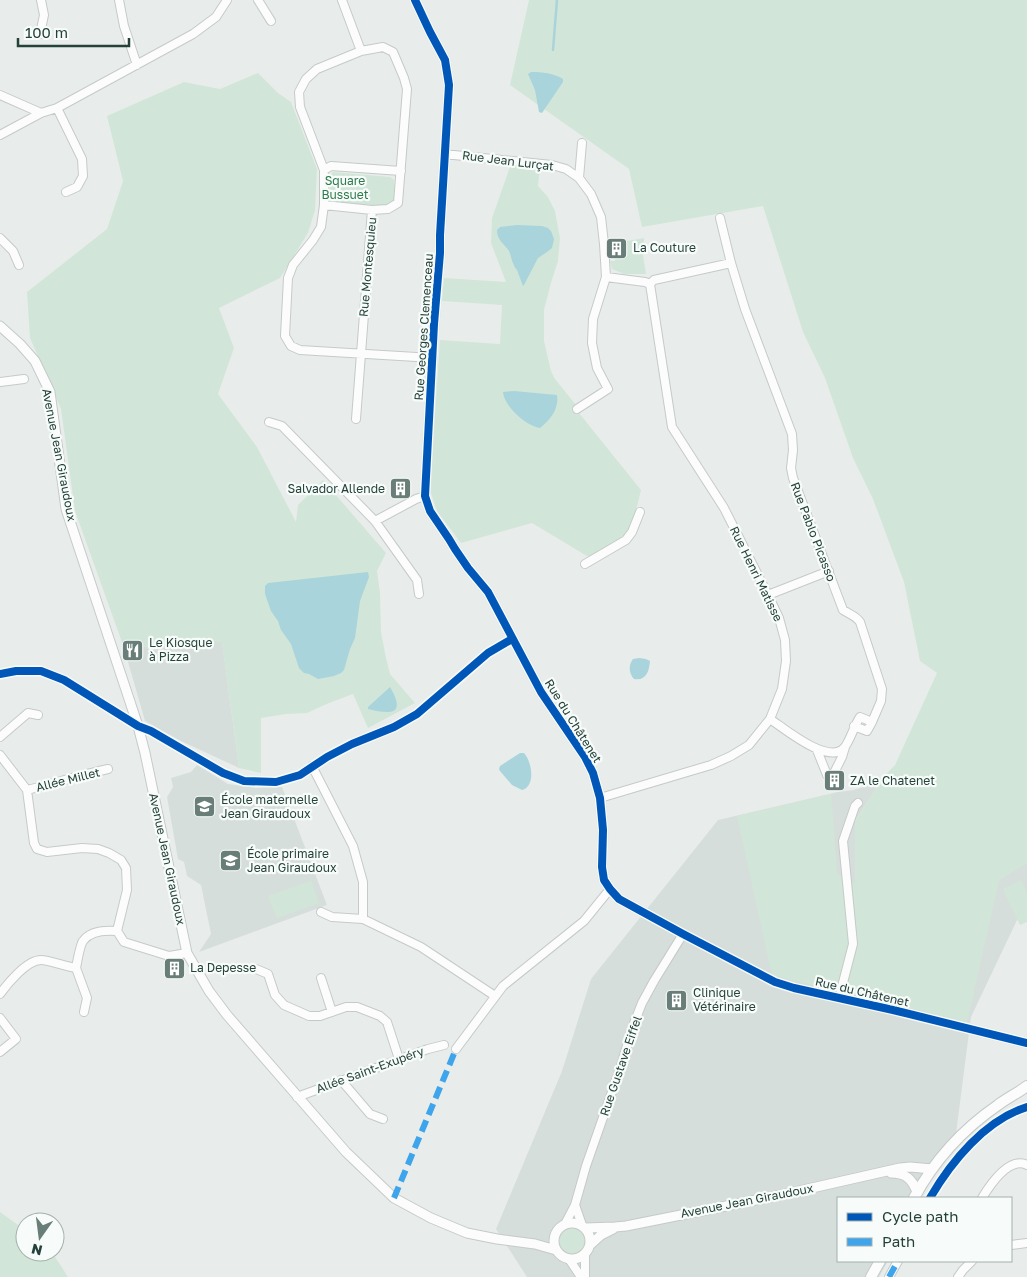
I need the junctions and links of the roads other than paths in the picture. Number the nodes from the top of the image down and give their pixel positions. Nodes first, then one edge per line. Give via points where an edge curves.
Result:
1 (41, 0) edge
2 (119, 0) edge
3 (227, 0) edge
4 (258, 0) edge
5 (342, 0) edge
6 (415, 0) edge
7 (271, 21) dead end
8 (40, 34) dead end
9 (361, 51) junction
10 (137, 65) junction
11 (0, 95) edge
12 (57, 108) junction
13 (41, 113) junction
14 (0, 135) edge
15 (582, 143) dead end
16 (445, 155) junction
17 (324, 170) junction
18 (401, 171) junction
19 (579, 178) junction
20 (66, 192) dead end
21 (324, 206) junction
22 (372, 210) junction
23 (720, 218) dead end
24 (0, 238) edge
25 (731, 263) junction
26 (20, 265) dead end
27 (606, 277) junction
28 (648, 283) junction
29 (0, 326) edge
30 (360, 354) junction
31 (433, 358) junction
32 (24, 379) dead end
33 (0, 382) edge
34 (577, 409) dead end
35 (356, 420) dead end
36 (269, 422) dead end
37 (425, 496) junction
38 (640, 512) dead end
39 (375, 521) junction
40 (584, 564) dead end
41 (828, 571) junction
42 (419, 594) dead end
43 (768, 595) junction
44 (512, 639) junction
45 (0, 674) edge
46 (38, 715) dead end
47 (770, 719) junction
48 (138, 726) junction
49 (0, 738) edge
50 (845, 747) junction
51 (817, 750) junction
52 (0, 755) edge
53 (312, 766) junction
54 (108, 769) dead end
55 (27, 790) junction
56 (600, 798) junction
57 (858, 802) dead end
58 (610, 889) junction
59 (320, 912) dead end
60 (363, 919) junction
61 (117, 931) junction
62 (683, 934) junction
63 (187, 953) junction
64 (76, 968) junction
65 (256, 969) dead end
66 (321, 978) dead end
67 (0, 994) edge
68 (495, 996) junction
69 (839, 998) junction
70 (84, 1012) dead end
71 (332, 1012) junction
72 (0, 1018) edge
73 (1027, 1044) edge
74 (444, 1045) dead end
75 (456, 1049) dead end
76 (0, 1052) edge
77 (399, 1060) junction
78 (341, 1080) junction
79 (1024, 1090) edge
80 (297, 1097) junction
81 (1027, 1107) edge
82 (383, 1119) dead end
83 (1027, 1165) edge
84 (932, 1169) junction
85 (879, 1174) junction
86 (916, 1195) edge
87 (931, 1197) edge
88 (983, 1197) edge
89 (575, 1205) junction
90 (565, 1224) junction
91 (583, 1226) junction
92 (615, 1227) junction
93 (555, 1233) junction
94 (1027, 1243) edge
95 (535, 1244) junction
96 (590, 1245) junction
97 (1012, 1245) edge
98 (556, 1250) junction
99 (585, 1254) junction
100 (569, 1259) junction
101 (879, 1262) edge
102 (897, 1262) edge
103 (971, 1262) edge
104 (583, 1277) edge
105 (871, 1277) edge
106 (889, 1277) edge
107 (958, 1277) edge

1 - 8 street via 44,16
2 - 10 street
3 - 10 street via 216,17 193,34
4 - 7 street
5 - 9 street
6 - 16 street, Rue Georges Clemenceau via 445,60 449,85
9 - 17 street via 318,69 306,79 299,92 300,107
9 - 18 street, Rue Montesquieu via 383,47 393,52 404,78 407,89
10 - 12 street
11 - 13 street
12 - 13 street
12 - 20 street via 82,159 83,176 77,187
13 - 14 street
15 - 19 street
16 - 19 street, Rue Jean Lurçat via 552,165 566,168
16 - 31 street, Rue Georges Clemenceau
17 - 18 street via 332,166
17 - 21 street
18 - 22 street, Rue Montesquieu via 398,203 388,209
19 - 27 street, Rue Jean Lurçat via 591,194 601,217
21 - 22 street
21 - 30 street via 321,227 293,265 288,278 285,336 291,346 300,350
22 - 30 street, Rue Montesquieu
23 - 25 street, Rue Pablo Picasso
24 - 26 street via 13,250
25 - 28 street
25 - 41 street, Rue Pablo Picasso via 792,434 793,478
27 - 28 street
27 - 34 street, Rue Jean Lurçat via 593,319 592,343 597,368 608,389
28 - 43 street, Rue Henri Matisse via 672,428 724,508
29 - 48 street, Avenue Jean Giraudoux via 36,361 50,392 66,509
30 - 31 street
30 - 35 street, Rue Montesquieu
31 - 37 street, Rue Georges Clemenceau
32 - 33 street
36 - 39 street via 282,426
37 - 39 street
37 - 44 street, Rue Georges Clemenceau via 430,511 488,592
38 - 40 street via 626,540
39 - 42 street via 417,580
41 - 43 street
41 - 50 street, Rue Pablo Picasso via 843,610 860,622 882,689 872,722 860,717
43 - 47 street, Rue Henri Matisse via 785,640 786,661 782,689
44 - 53 street via 488,653 417,714
44 - 56 street, Rue du Châtenet via 541,692 585,757
45 - 48 street via 41,671 64,680
46 - 49 street via 28,713
47 - 51 street
47 - 56 street, Rue Henri Matisse via 748,745 711,765
48 - 53 street via 223,773 244,780 276,782 300,775
48 - 63 street, Avenue Jean Giraudoux
50 - 51 street via 830,753
50 - 51 street, Rue Pablo Picasso via 833,775 827,775
52 - 55 street
53 - 60 street via 353,846 363,882
54 - 55 street, Allée Millet
55 - 61 street via 37,849 47,852 98,849 121,860 126,868 127,890
56 - 58 street, Rue du Châtenet via 602,867 604,880
57 - 69 street via 843,841 852,944
58 - 62 street, Rue du Châtenet via 619,899
58 - 68 street via 584,922 503,986
59 - 60 street via 332,917
60 - 68 street via 421,947
61 - 63 street via 124,942 169,956
61 - 64 street via 106,930 91,935 83,942
62 - 69 street, Rue du Châtenet via 775,982
62 - 89 street, Rue Gustave Eiffel via 642,1003
63 - 80 street, Avenue Jean Giraudoux via 227,1015
64 - 67 street via 41,960 30,963 8,982
64 - 70 street via 87,998
65 - 71 street via 268,974 275,995 284,1004 309,1016
66 - 71 street
68 - 75 street
69 - 73 street, Rue du Châtenet
71 - 77 street via 357,1007 380,1016 386,1022
72 - 76 street via 16,1039
74 - 77 street, Allée Saint-Exupéry
77 - 78 street, Allée Saint-Exupéry
78 - 80 street, Allée Saint-Exupéry
78 - 82 street via 370,1114
79 - 84 main road via 998,1104 958,1138
80 - 95 street, Avenue Jean Giraudoux via 346,1152 394,1198 467,1233
81 - 87 street via 998,1120 965,1149
83 - 88 street via 1022,1162 1011,1165 993,1180
84 - 85 street, Avenue Jean Giraudoux via 910,1167
84 - 86 main road
85 - 86 street, Avenue Jean Giraudoux via 907,1176 913,1182
85 - 92 street, Avenue Jean Giraudoux
89 - 90 street, Rue Gustave Eiffel
89 - 91 street
90 - 91 street via 575,1222
90 - 93 street
91 - 92 street, Avenue Jean Giraudoux
91 - 96 street via 590,1236
92 - 96 street, Avenue Jean Giraudoux
93 - 95 street
93 - 98 street
94 - 97 street
95 - 98 street, Avenue Jean Giraudoux
96 - 99 street
98 - 100 street
99 - 100 street
99 - 104 street
100 - 104 street
101 - 105 main road
102 - 106 street
103 - 107 street

